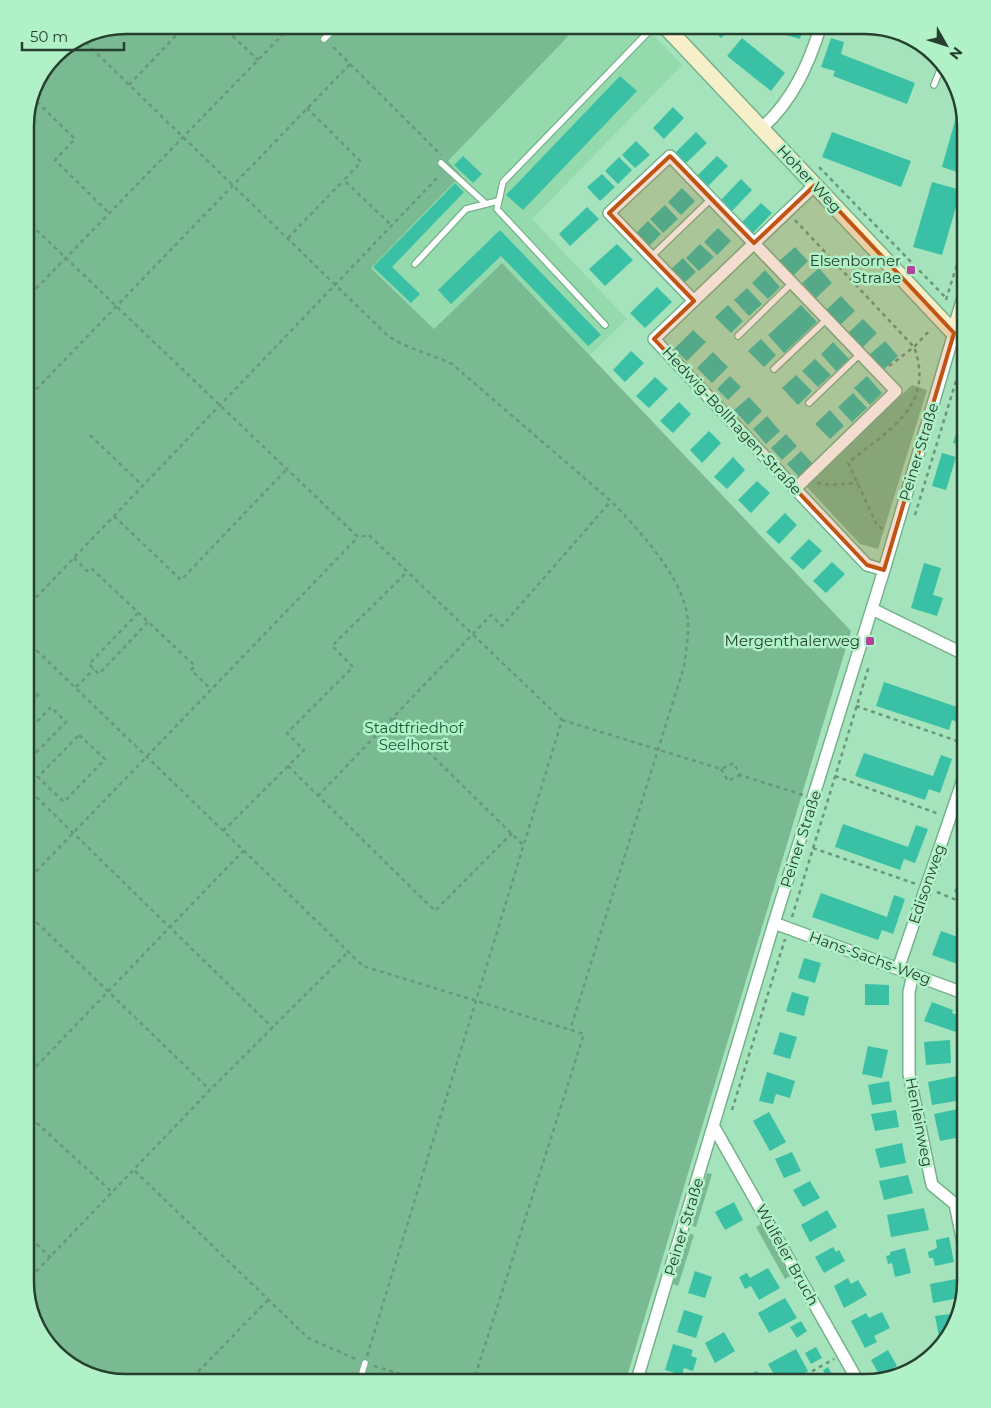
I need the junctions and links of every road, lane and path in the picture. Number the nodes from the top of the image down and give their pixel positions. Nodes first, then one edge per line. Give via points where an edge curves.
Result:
1 (177, 34) edge
2 (231, 34) edge
3 (283, 34) edge
4 (329, 34) edge
5 (646, 34) edge
6 (673, 34) edge
7 (817, 34) edge
8 (324, 39) joint
9 (85, 43) edge
10 (258, 60) junction
11 (350, 64) junction
12 (939, 72) edge
13 (129, 84) junction
14 (934, 85) dead end
15 (37, 101) edge
16 (307, 108) junction
17 (762, 128) junction
18 (184, 137) junction
19 (441, 163) junction
20 (344, 180) junction
21 (233, 184) junction
22 (815, 185) junction
23 (711, 198) junction
24 (498, 201) junction
25 (486, 204) junction
26 (110, 213) junction
27 (392, 226) junction
28 (34, 228) edge
29 (288, 238) junction
30 (754, 243) junction
31 (652, 256) junction
32 (66, 258) junction
33 (415, 264) dead end
34 (957, 265) edge
35 (792, 283) junction
36 (336, 285) junction
37 (34, 291) edge
38 (947, 299) dead end
39 (694, 302) junction
40 (115, 306) junction
41 (941, 318) junction
42 (827, 319) junction
43 (957, 324) edge
44 (605, 325) dead end
45 (954, 333) junction
46 (738, 336) dead end
47 (957, 338) edge
48 (860, 354) junction
49 (774, 369) dead end
50 (879, 374) junction
51 (957, 377) edge
52 (34, 392) edge
53 (809, 403) dead end
54 (220, 405) junction
55 (90, 435) dead end
56 (287, 469) junction
57 (807, 477) junction
58 (858, 483) dead end
59 (143, 486) junction
60 (796, 489) junction
61 (611, 501) junction
62 (114, 516) junction
63 (914, 518) dead end
64 (358, 536) junction
65 (74, 558) junction
66 (884, 570) junction
67 (407, 572) junction
68 (34, 600) edge
69 (872, 609) junction
70 (138, 612) junction
71 (148, 622) junction
72 (473, 635) junction
73 (34, 648) edge
74 (957, 651) edge
75 (870, 660) dead end
76 (94, 669) junction
77 (76, 688) junction
78 (211, 690) junction
79 (856, 706) junction
80 (394, 718) junction
81 (562, 720) junction
82 (34, 725) edge
83 (957, 741) edge
84 (658, 750) junction
85 (34, 755) edge
86 (147, 756) junction
87 (288, 766) junction
88 (721, 769) junction
89 (34, 773) edge
90 (740, 775) junction
91 (835, 776) junction
92 (38, 777) junction
93 (34, 794) edge
94 (318, 796) junction
95 (957, 797) edge
96 (814, 798) junction
97 (950, 818) junction
98 (223, 831) junction
99 (74, 832) junction
100 (512, 833) junction
101 (524, 845) junction
102 (813, 848) junction
103 (243, 851) junction
104 (34, 874) edge
105 (926, 887) junction
106 (957, 900) edge
107 (34, 920) edge
108 (774, 923) junction
109 (170, 927) junction
110 (789, 928) junction
111 (348, 952) junction
112 (898, 969) junction
113 (913, 974) junction
114 (108, 991) junction
115 (957, 991) edge
116 (476, 1000) junction
117 (273, 1028) junction
118 (570, 1030) junction
119 (34, 1069) edge
120 (210, 1090) junction
121 (732, 1112) dead end
122 (34, 1120) edge
123 (714, 1127) junction
124 (134, 1171) junction
125 (113, 1193) junction
126 (957, 1218) edge
127 (34, 1242) edge
128 (50, 1258) junction
129 (34, 1274) edge
130 (268, 1300) junction
131 (843, 1354) junction
132 (364, 1363) junction
133 (196, 1374) edge
134 (361, 1374) edge
135 (400, 1374) edge
136 (477, 1374) edge
137 (639, 1374) edge
138 (807, 1374) edge
139 (854, 1374) edge

1 - 13 path
2 - 10 path
3 - 10 path
4 - 8 lane
5 - 24 lane via 502,182
6 - 17 street, Hoher Weg
7 - 17 street via 800,78 783,107
8 - 11 path
9 - 13 path
10 - 18 path
11 - 16 path
11 - 19 path via 442,155
12 - 14 lane
13 - 18 path
15 - 26 path via 75,139 55,160
16 - 20 path via 361,162
16 - 21 path
17 - 22 street, Hoher Weg
18 - 21 path
18 - 26 path
19 - 25 lane
19 - 27 path via 441,174
20 - 27 path
20 - 29 path
21 - 29 path
21 - 40 path
22 - 30 street, Hedwig-Bollhagen-Straße
22 - 41 street, Hoher Weg
23 - 30 street
23 - 31 lane
23 - 31 street via 670,156 609,213
24 - 25 lane
24 - 44 lane via 497,209
25 - 33 lane via 466,209
26 - 32 path
27 - 36 path
28 - 32 path
29 - 36 path
30 - 35 street
30 - 39 street, Hedwig-Bollhagen-Straße
31 - 39 street
32 - 37 path
32 - 40 path
34 - 38 path
35 - 42 street
35 - 46 lane
36 - 54 path
36 - 61 path via 388,336 405,347 427,352 452,364
39 - 60 street, Hedwig-Bollhagen-Straße via 654,339
40 - 52 path
40 - 54 path
41 - 45 street, Hoher Weg
41 - 50 path via 914,347
42 - 48 street
42 - 49 lane
43 - 45 street, Peiner Straße
45 - 47 street
45 - 66 street, Peiner Straße
48 - 50 street
48 - 53 lane
50 - 57 street via 896,391
51 - 63 path
54 - 56 path
54 - 59 path
55 - 59 path
56 - 62 path via 182,580
56 - 64 path
57 - 58 path via 815,483 830,485
57 - 60 street
59 - 62 path
60 - 66 street, Hedwig-Bollhagen-Straße via 867,565
61 - 72 path via 502,626 491,615
61 - 84 path via 653,549 678,590 687,612 684,667
62 - 65 path
64 - 67 path via 369,534
64 - 78 path
65 - 68 path
65 - 70 path via 88,571 91,568
66 - 69 street, Peiner Straße
67 - 72 path
67 - 87 path via 332,646 353,667 287,733 304,750
69 - 74 street
69 - 96 street, Peiner Straße
70 - 71 path
70 - 76 path via 89,664
71 - 76 path via 99,674
71 - 78 path via 195,666 191,670
72 - 80 path
72 - 81 path
73 - 77 path
75 - 79 path
76 - 77 path
77 - 86 path
78 - 86 path
79 - 83 path
79 - 91 path
80 - 94 path
80 - 100 path
81 - 84 path
81 - 101 path
82 - 85 path via 51,707 66,722
84 - 88 path
84 - 118 path
86 - 98 path
86 - 99 path
87 - 94 path
87 - 98 path
88 - 90 path via 728,781
88 - 90 path via 734,763
89 - 92 path
90 - 96 path
91 - 97 path
91 - 102 path
92 - 92 path via 79,734 105,759 64,802
93 - 99 path
94 - 100 path via 436,912
95 - 97 street, Edisonweg
96 - 108 street, Peiner Straße
97 - 105 street, Edisonweg
98 - 103 path
99 - 104 path
99 - 109 path
100 - 101 path
101 - 116 path
102 - 105 path
102 - 110 path
103 - 109 path
103 - 111 path
105 - 106 path
105 - 112 street, Edisonweg
107 - 114 path
108 - 110 street, Hans-Sachs-Weg
108 - 123 street, Peiner Straße
109 - 114 path
109 - 117 path
110 - 112 street, Hans-Sachs-Weg
110 - 121 path
111 - 116 path via 363,966
111 - 117 path
112 - 113 street, Hans-Sachs-Weg
113 - 115 street, Hans-Sachs-Weg
113 - 126 street, Henleinweg via 909,992 909,1074 932,1185 954,1204
114 - 119 path
114 - 120 path
116 - 118 path
116 - 132 path
117 - 120 path
118 - 136 path via 584,1034
120 - 124 path
122 - 125 path
123 - 131 street, Wülfeler Bruch
123 - 137 street, Peiner Straße
124 - 125 path
124 - 130 path
125 - 128 path
127 - 128 path
128 - 129 path
130 - 132 path via 308,1338
130 - 133 path
131 - 138 path
131 - 139 street, Wülfeler Bruch
132 - 134 lane
132 - 135 path

